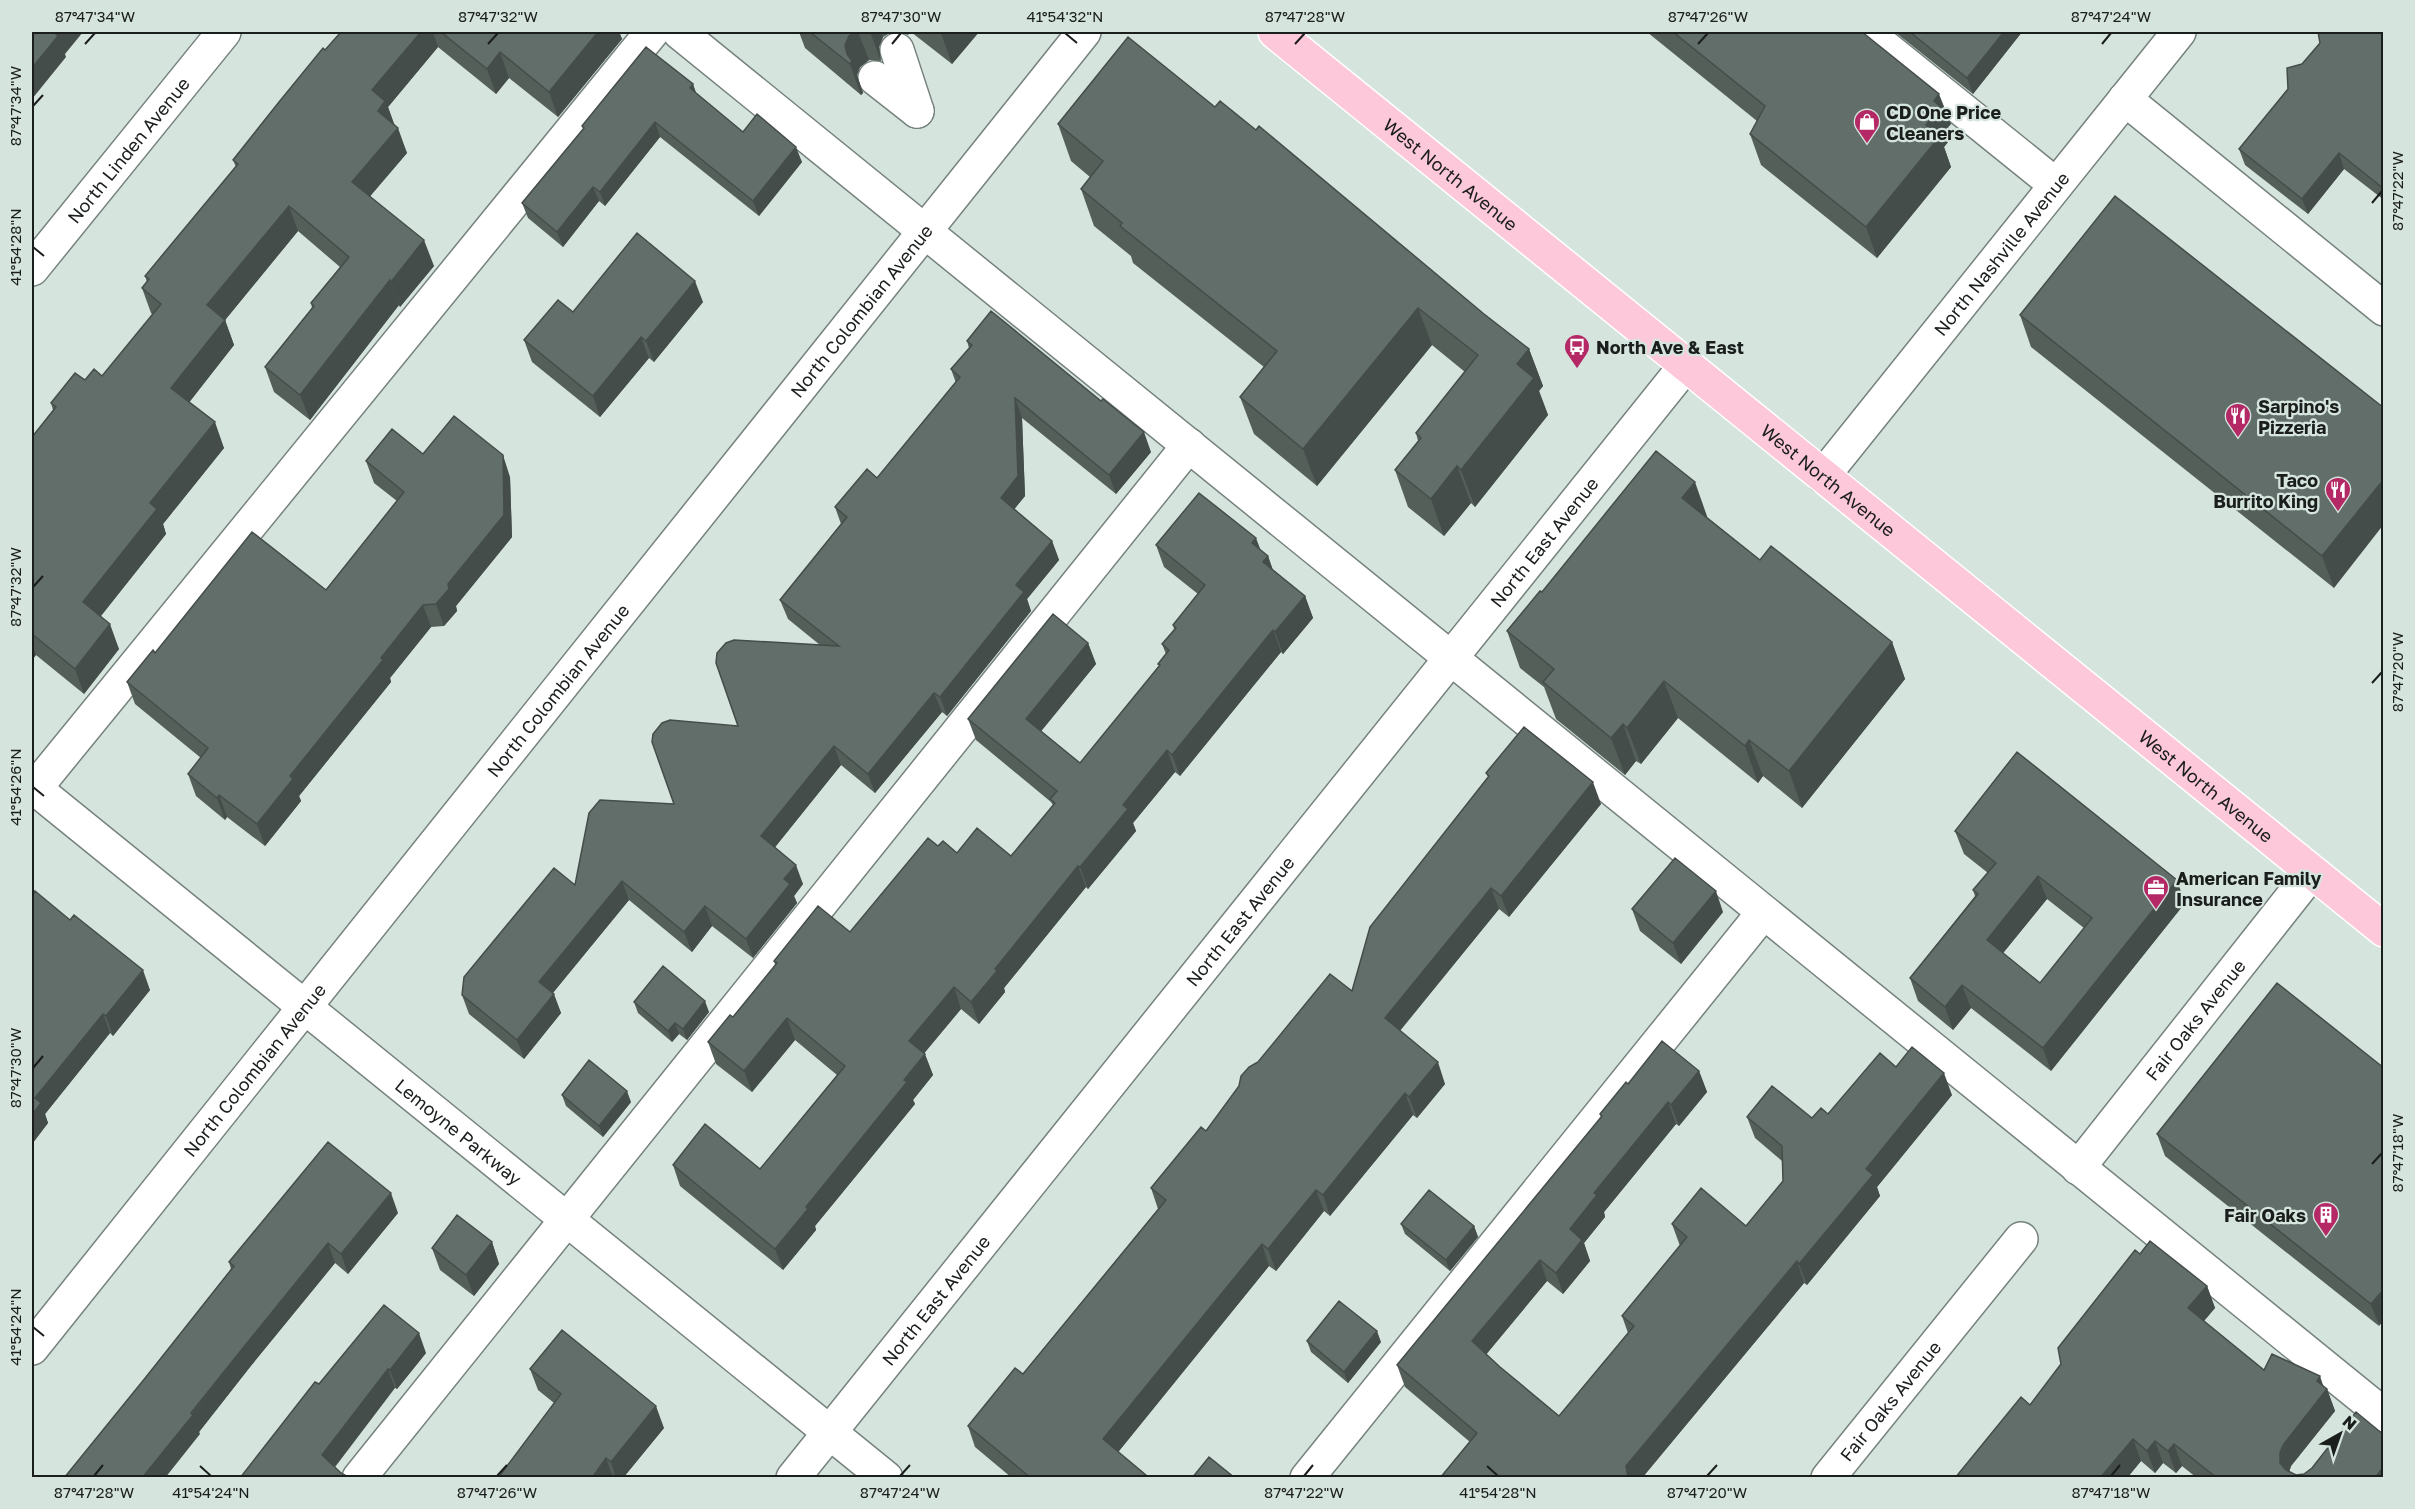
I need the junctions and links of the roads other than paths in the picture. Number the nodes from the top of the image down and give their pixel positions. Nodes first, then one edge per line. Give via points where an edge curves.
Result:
1 (224, 32) edge
2 (652, 32) edge
3 (679, 32) edge
4 (1084, 32) edge
5 (1866, 32) edge
6 (2179, 32) edge
7 (1293, 37) edge
8 (885, 65) dead end
9 (2125, 99) junction
10 (917, 111) dead end
11 (2056, 185) junction
12 (926, 231) junction
13 (32, 269) edge
14 (2384, 309) edge
15 (1686, 365) junction
16 (1189, 445) junction
17 (1823, 476) junction
18 (1450, 658) junction
19 (32, 788) edge
20 (2312, 872) junction
21 (1762, 913) junction
22 (2384, 930) edge
23 (305, 1007) junction
24 (2078, 1168) junction
25 (567, 1219) junction
26 (2021, 1239) dead end
27 (32, 1348) edge
28 (2375, 1408) edge
29 (2346, 1427) edge
30 (830, 1432) junction
31 (359, 1478) edge
32 (793, 1478) edge
33 (886, 1478) edge
34 (1307, 1478) edge
35 (1827, 1478) edge

1 - 13 street, North Linden Avenue
2 - 19 street
3 - 12 street
4 - 12 street, North Colombian Avenue
5 - 11 street
6 - 9 street, North Nashville Avenue
7 - 15 main road, West North Avenue
8 - 10 street
9 - 11 street, North Nashville Avenue
9 - 14 street
11 - 17 street, North Nashville Avenue
12 - 16 street
12 - 23 street, North Colombian Avenue
15 - 17 main road, West North Avenue
15 - 18 street, North East Avenue
16 - 18 street
16 - 25 street
17 - 20 main road, West North Avenue
18 - 21 street
18 - 30 street, North East Avenue
19 - 23 street, Lemoyne Parkway
20 - 22 main road, West North Avenue
20 - 24 street, Fair Oaks Avenue
21 - 24 street
21 - 34 street
23 - 25 street, Lemoyne Parkway
23 - 27 street, North Colombian Avenue
24 - 28 street
25 - 30 street, Lemoyne Parkway
25 - 31 street
26 - 35 street, Fair Oaks Avenue
28 - 29 street
30 - 32 street, North East Avenue
30 - 33 street, Lemoyne Parkway

